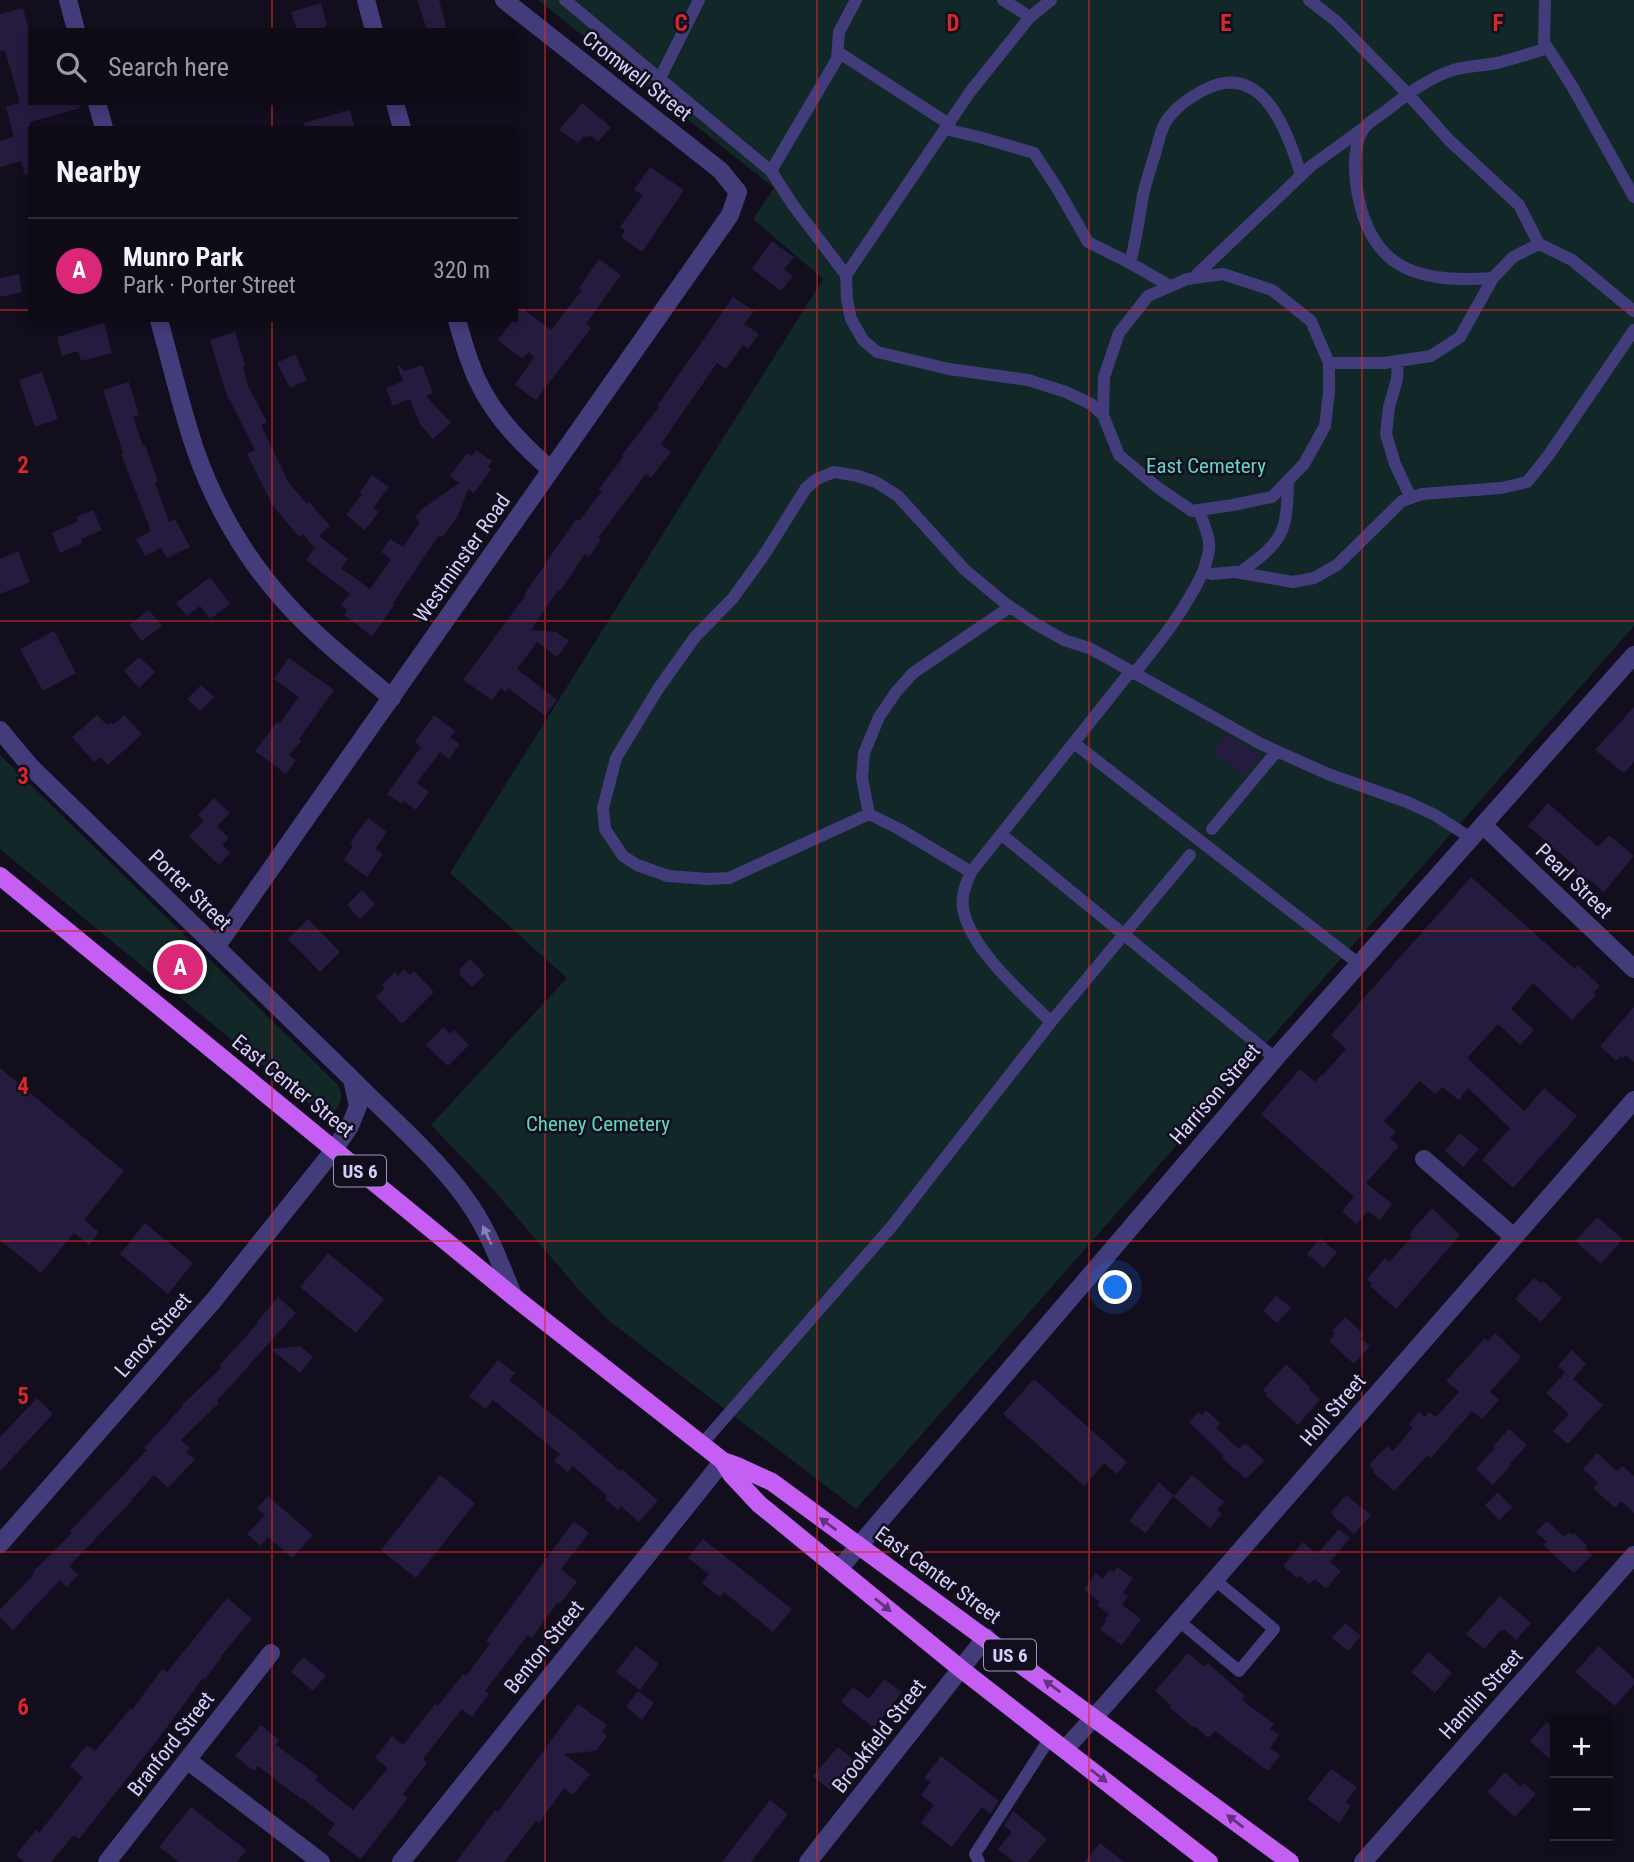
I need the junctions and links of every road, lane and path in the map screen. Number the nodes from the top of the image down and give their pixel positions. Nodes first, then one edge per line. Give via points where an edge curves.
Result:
1 (68, 0) edge
2 (366, 0) edge
3 (504, 0) edge
4 (565, 0) edge
5 (699, 0) edge
6 (856, 0) edge
7 (1003, 0) edge
8 (1051, 0) edge
9 (1309, 0) edge
10 (1545, 0) edge
11 (1030, 17) junction
12 (75, 28) edge
13 (373, 28) edge
14 (1548, 48) junction
15 (838, 52) junction
16 (660, 78) junction
17 (1407, 93) junction
18 (98, 105) edge
19 (396, 105) edge
20 (103, 126) edge
21 (401, 126) edge
22 (947, 127) junction
23 (1365, 127) junction
24 (771, 170) junction
25 (1301, 175) junction
26 (737, 192) joint
27 (1634, 197) edge
28 (1539, 244) junction
29 (1130, 263) junction
30 (846, 275) junction
31 (1193, 278) junction
32 (1493, 278) junction
33 (1170, 286) junction
34 (1634, 311) edge
35 (160, 322) edge
36 (458, 322) edge
37 (1634, 330) edge
38 (1398, 361) junction
39 (1329, 363) junction
40 (1104, 415) junction
41 (551, 470) junction
42 (1287, 481) junction
43 (1411, 498) junction
44 (1199, 510) junction
45 (1203, 572) junction
46 (1240, 573) junction
47 (1010, 607) junction
48 (1634, 655) edge
49 (1132, 673) junction
50 (391, 698) junction
51 (0, 730) edge
52 (1074, 743) junction
53 (1277, 751) junction
54 (869, 814) junction
55 (1212, 829) dead end
56 (1477, 832) junction
57 (1001, 834) junction
58 (1190, 855) dead end
59 (971, 872) junction
60 (0, 876) edge
61 (1124, 934) junction
62 (216, 947) junction
63 (1359, 964) junction
64 (1634, 969) edge
65 (1051, 1022) junction
66 (1276, 1059) junction
67 (352, 1079) junction
68 (1634, 1100) edge
69 (334, 1150) junction
70 (1424, 1159) dead end
71 (1514, 1237) junction
72 (514, 1297) junction
73 (701, 1445) junction
74 (723, 1461) junction
75 (0, 1544) edge
76 (859, 1546) junction
77 (1634, 1555) edge
78 (839, 1569) junction
79 (1215, 1580) junction
80 (1179, 1621) junction
81 (985, 1637) junction
82 (271, 1653) dead end
83 (961, 1669) junction
84 (1095, 1717) junction
85 (1050, 1738) junction
86 (1065, 1749) junction
87 (187, 1760) junction
88 (107, 1862) edge
89 (321, 1862) edge
90 (401, 1862) edge
91 (808, 1862) edge
92 (979, 1862) edge
93 (1209, 1862) edge
94 (1290, 1862) edge
95 (1363, 1862) edge

1 - 12 street
2 - 13 street
3 - 26 street, Cromwell Street via 720,170
4 - 16 lane
5 - 16 lane
6 - 15 lane via 839,32
7 - 11 lane
8 - 11 lane
9 - 17 lane via 1336,20
10 - 14 lane
11 - 22 lane
14 - 17 lane via 1451,71
14 - 27 lane
15 - 22 lane
15 - 24 lane
16 - 24 lane
17 - 23 lane
17 - 28 lane via 1519,205
18 - 20 street
19 - 21 street
22 - 29 lane via 1034,153 1088,242
22 - 30 lane
23 - 25 lane
23 - 32 lane via 1357,144 1356,178 1359,201 1375,243 1387,257 1422,275
24 - 30 lane
25 - 29 lane via 1285,131 1256,90 1236,82 1216,84 1192,96 1165,123 1144,192
25 - 31 lane
26 - 41 street, Westminster Road via 730,215
28 - 32 lane via 1513,257
28 - 34 lane via 1572,260
29 - 33 lane
30 - 40 lane via 851,319 863,340 877,352 948,369 1028,380 1066,392
31 - 33 lane
31 - 39 lane via 1223,274 1272,290 1311,321
32 - 38 lane via 1460,337 1432,356
33 - 40 lane via 1148,296 1119,333 1104,377
35 - 50 street via 195,450 219,505 250,558 317,634
36 - 41 street via 470,364 493,410
37 - 43 lane via 1527,482
38 - 39 lane
38 - 43 lane via 1386,434
39 - 42 lane via 1325,426 1304,464
40 - 44 lane via 1119,455 1157,487 1192,511
41 - 50 street, Westminster Road
42 - 44 lane via 1272,497
42 - 46 lane via 1285,523 1279,538
43 - 46 lane via 1402,501 1337,565 1314,578 1293,582
44 - 45 lane via 1210,537
45 - 46 lane
45 - 49 lane via 1189,601
47 - 49 lane
47 - 54 lane via 913,673 896,692 864,753 862,778
47 - 54 lane via 965,570 898,496 858,476 834,472 817,479 806,488 733,598 695,637 658,689 616,758 603,808 605,829 623,856 667,876 708,879 729,878
48 - 56 street, Harrison Street
49 - 52 lane
49 - 53 lane
50 - 62 street, Westminster Road
51 - 62 street, Porter Street via 31,767
52 - 57 lane
52 - 63 lane
53 - 55 lane
53 - 56 lane
54 - 59 lane
56 - 63 street, Harrison Street
56 - 64 street, Pearl Street
57 - 59 lane
57 - 61 lane
58 - 61 lane
59 - 65 lane via 964,887 968,926 984,952
60 - 69 main road, East Center Street / US 6
61 - 65 lane
61 - 66 lane
62 - 67 street, Porter Street
63 - 66 street, Harrison Street
65 - 73 lane via 892,1226
66 - 76 street, Harrison Street
67 - 69 street via 358,1106
72 -> 67 street, Porter Street via 484,1227 446,1173
68 - 71 street, Holl Street
69 - 72 main road, East Center Street / US 6
69 - 75 street, Lenox Street via 214,1300
70 - 71 street
71 - 79 street, Holl Street
72 - 73 main road, East Center Street / US 6
73 - 74 main road, East Center Street / US 6
76 -> 74 main road, East Center Street / US 6 via 772,1482
74 - 78 main road, East Center Street / US 6 via 759,1504
74 - 90 street, Benton Street
76 - 78 street, Harrison Street
76 - 81 main road, East Center Street / US 6
77 - 95 street, Hamlin Street
78 -> 83 main road, East Center Street / US 6
79 - 80 street, Holl Street
79 - 80 lane via 1273,1629 1239,1671
80 - 84 street, Holl Street
81 - 83 street, Brookfield Street
84 -> 81 main road, East Center Street / US 6
82 - 87 street, Branford Street
83 - 85 main road, East Center Street / US 6
83 - 91 street, Brookfield Street
84 - 86 street, Holl Street
94 -> 84 main road, East Center Street / US 6
85 - 86 main road, East Center Street / US 6
85 - 92 lane via 975,1854
86 -> 93 main road, East Center Street / US 6
87 - 88 street, Branford Street
87 - 89 street

